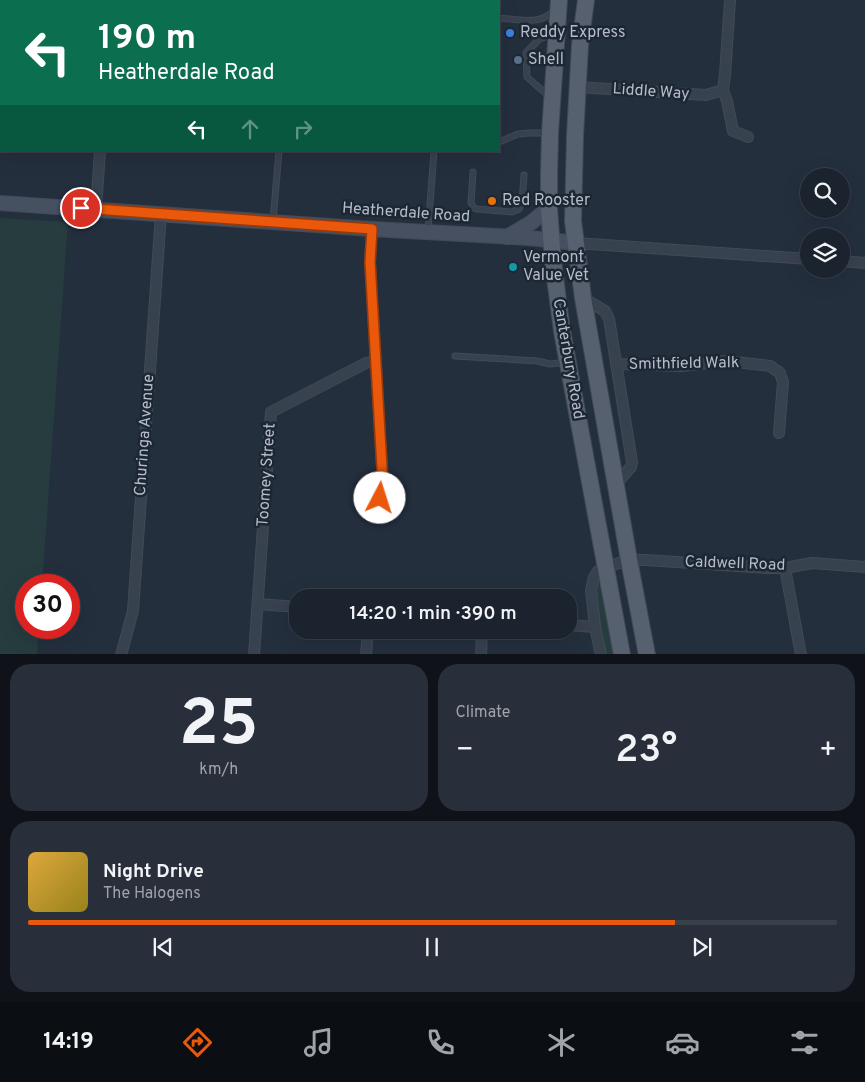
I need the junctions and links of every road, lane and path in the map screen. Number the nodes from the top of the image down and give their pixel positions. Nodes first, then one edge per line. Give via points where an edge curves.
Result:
1 (586, 0) edge
2 (730, 0) edge
3 (559, 5) edge
4 (500, 18) edge
5 (557, 34) junction
6 (578, 87) junction
7 (723, 90) junction
8 (553, 98) junction
9 (550, 133) junction
10 (748, 137) dead end
11 (500, 142) edge
12 (100, 152) edge
13 (279, 152) edge
14 (434, 152) edge
15 (473, 172) dead end
16 (524, 175) dead end
17 (0, 203) edge
18 (549, 208) junction
19 (96, 210) junction
20 (161, 214) junction
21 (273, 222) junction
22 (372, 229) junction
23 (428, 232) junction
24 (507, 237) junction
25 (552, 240) junction
26 (576, 243) junction
27 (800, 258) edge
28 (850, 262) edge
29 (865, 263) edge
30 (583, 298) junction
31 (455, 356) dead end
32 (375, 362) junction
33 (567, 362) junction
34 (616, 364) junction
35 (779, 433) dead end
36 (616, 484) junction
37 (380, 498) dead end
38 (629, 560) junction
39 (606, 567) junction
40 (865, 567) edge
41 (785, 568) junction
42 (258, 604) junction
43 (289, 606) edge
44 (577, 626) edge
45 (596, 627) junction
46 (367, 639) edge
47 (482, 639) edge
48 (121, 654) edge
49 (254, 654) edge
50 (366, 654) edge
51 (481, 654) edge
52 (601, 654) edge
53 (622, 654) edge
54 (647, 654) edge
55 (801, 654) edge

1 - 6 main road, Canterbury Road
2 - 7 street
3 - 4 lane via 536,20
3 - 5 main road, Canterbury Road
5 - 8 main road, Canterbury Road
5 - 8 lane via 539,39 526,53 527,77
6 - 7 street, Liddle Way via 706,95
6 - 26 main road, Canterbury Road via 573,178
7 - 10 street via 733,131
8 - 9 main road, Canterbury Road
9 - 11 lane via 523,134
9 - 18 main road, Canterbury Road
12 - 19 street
13 - 21 lane
14 - 23 lane
15 - 16 lane via 471,203 477,210 519,210
17 - 19 main road, Heatherdale Road
18 - 24 main road
18 - 25 main road, Canterbury Road
19 - 20 main road, Heatherdale Road
20 - 21 main road, Heatherdale Road
20 - 48 street, Churinga Avenue via 133,611
21 - 22 main road, Heatherdale Road
22 - 23 main road, Heatherdale Road
22 - 32 street via 370,262
23 - 24 main road, Heatherdale Road
24 - 25 main road, Heatherdale Road
25 - 26 main road, Heatherdale Road
25 - 33 main road, Canterbury Road
26 - 27 street, Heatherdale Road
26 - 30 main road, Canterbury Road
28 - 29 street
30 - 34 street, Canterbury Road via 606,311
30 - 36 main road, Canterbury Road
31 - 33 lane via 550,364
32 - 37 street via 383,485
32 - 42 street, Toomey Street via 366,363 271,412
33 - 39 main road, Canterbury Road
34 - 35 street, Smithfield Walk via 682,366 727,361 770,366 780,373 783,382
34 - 36 street, Canterbury Road via 632,462
36 - 38 main road, Canterbury Road
38 - 39 street, Caldwell Road
38 - 41 street, Caldwell Road
38 - 54 main road, Canterbury Road
39 - 45 street via 594,577 591,590
39 - 53 main road, Canterbury Road
40 - 41 street, Caldwell Road via 812,563
41 - 55 street
42 - 43 street
42 - 49 street, Toomey Street
44 - 45 street
45 - 52 street
46 - 50 street
47 - 51 street

